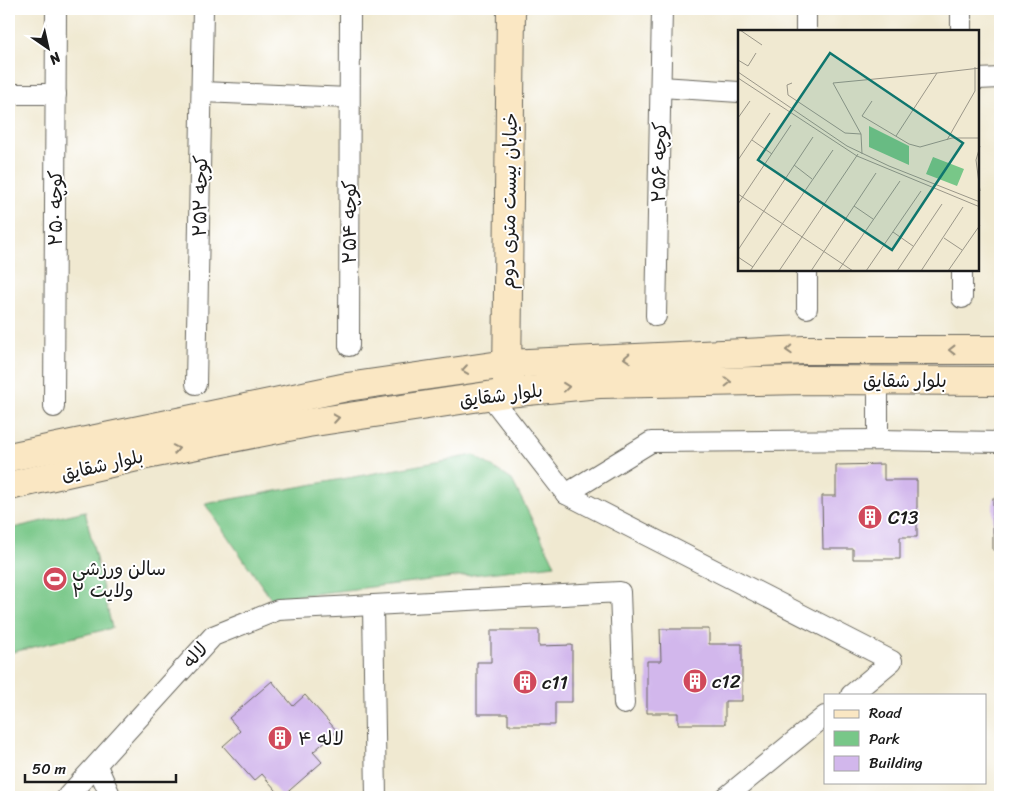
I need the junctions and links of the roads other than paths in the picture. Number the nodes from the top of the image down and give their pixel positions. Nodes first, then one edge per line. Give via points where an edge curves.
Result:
1 (56, 9) edge
2 (203, 9) edge
3 (350, 9) edge
4 (511, 9) edge
5 (662, 9) edge
6 (806, 9) edge
7 (961, 9) edge
8 (806, 30) edge
9 (961, 30) edge
10 (979, 78) edge
11 (1000, 78) edge
12 (661, 87) junction
13 (202, 92) junction
14 (738, 92) edge
15 (9, 94) edge
16 (56, 94) junction
17 (349, 98) junction
18 (807, 271) edge
19 (962, 271) edge
20 (962, 298) dead end
21 (807, 308) dead end
22 (656, 316) dead end
23 (349, 346) dead end
24 (1000, 350) edge
25 (507, 364) junction
26 (878, 380) junction
27 (1000, 381) edge
28 (196, 384) dead end
29 (498, 395) junction
30 (54, 408) dead end
31 (878, 440) junction
32 (1000, 442) edge
33 (9, 457) edge
34 (9, 486) edge
35 (566, 494) junction
36 (373, 607) junction
37 (852, 694) edge
38 (624, 704) dead end
39 (824, 717) edge
40 (97, 766) junction
41 (67, 797) edge
42 (111, 797) edge
43 (376, 797) edge
44 (726, 797) edge

1 - 16 street, کوچه ۲۵۰
2 - 13 street, کوچه ۲۵۲
3 - 17 street, کوچه ۲۵۴
4 - 25 main road, خیابان بیست متری دوم
5 - 12 street, کوچه ۲۵۶
6 - 8 street
7 - 9 street
10 - 11 street
12 - 14 street
12 - 22 street, کوچه ۲۵۶
13 - 17 street
13 - 28 street, کوچه ۲۵۲
15 - 16 street
16 - 30 street, کوچه ۲۵۰
17 - 23 street, کوچه ۲۵۴
18 - 21 street
19 - 20 street
24 -> 25 main road, بلوار شقایق via 805,350
25 - 29 main road, خیابان بیست متری دوم
25 -> 33 main road, بلوار شقایق via 347,387
26 - 27 main road, بلوار شقایق
29 -> 26 main road, بلوار شقایق via 599,384
26 - 31 street
34 -> 29 main road, بلوار شقایق via 308,422
29 - 35 street
31 - 32 street
31 - 35 street via 651,442
35 - 37 street via 892,661
36 - 38 street, لاله via 620,592
36 - 40 street, لاله via 278,610 213,636
36 - 43 street
39 - 44 street
40 - 41 street, لاله
40 - 42 street

